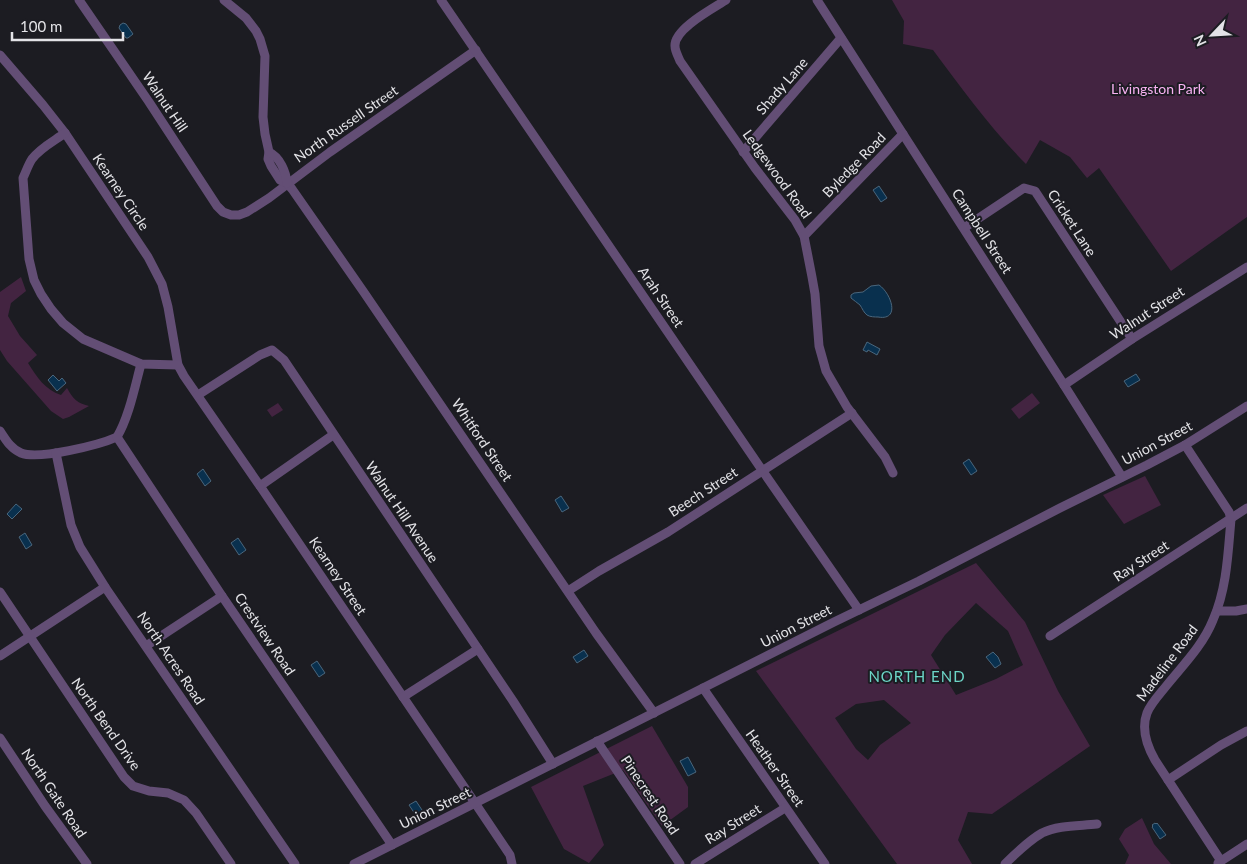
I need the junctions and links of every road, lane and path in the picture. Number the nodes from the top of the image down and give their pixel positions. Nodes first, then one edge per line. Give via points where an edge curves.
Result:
1 (79, 0) edge
2 (224, 0) edge
3 (441, 0) edge
4 (726, 0) edge
5 (817, 0) edge
6 (841, 38) junction
7 (476, 50) junction
8 (0, 55) edge
9 (65, 133) junction
10 (903, 134) junction
11 (743, 152) junction
12 (287, 183) junction
13 (231, 215) joint
14 (964, 228) junction
15 (804, 236) junction
16 (1247, 267) edge
17 (1132, 339) junction
18 (141, 364) junction
19 (178, 365) junction
20 (1064, 385) junction
21 (198, 395) junction
22 (1247, 406) edge
23 (852, 413) junction
24 (0, 431) edge
25 (333, 435) junction
26 (117, 437) junction
27 (1186, 445) junction
28 (56, 453) junction
29 (762, 470) junction
30 (893, 473) dead end
31 (1122, 477) junction
32 (260, 486) junction
33 (1247, 508) edge
34 (1231, 518) junction
35 (105, 587) junction
36 (568, 591) junction
37 (0, 592) edge
38 (222, 596) junction
39 (1247, 609) edge
40 (859, 610) junction
41 (1217, 611) junction
42 (1050, 636) dead end
43 (30, 637) junction
44 (146, 646) junction
45 (478, 649) junction
46 (0, 656) edge
47 (703, 688) junction
48 (403, 697) junction
49 (654, 713) junction
50 (1247, 731) edge
51 (0, 738) edge
52 (598, 741) junction
53 (553, 764) junction
54 (1168, 780) junction
55 (476, 804) junction
56 (786, 808) junction
57 (1097, 824) dead end
58 (1247, 844) edge
59 (392, 845) junction
60 (1219, 863) edge
61 (87, 864) edge
62 (231, 864) edge
63 (295, 864) edge
64 (354, 864) edge
65 (512, 864) edge
66 (680, 864) edge
67 (696, 864) edge
68 (825, 864) edge
69 (1005, 864) edge

1 - 13 street, Walnut Hill via 217,206
2 - 12 street, Whitford Street via 246,18 263,47 263,117 270,152 268,159 280,180
3 - 7 street, Arah Street
4 - 11 street, Ledgewood Road via 683,29 677,36 676,53
5 - 6 street, Campbell Street
6 - 10 street, Campbell Street
6 - 11 street, Shady Lane
7 - 12 street, North Russell Street
7 - 29 street, Arah Street
8 - 9 street, Kearney Circle
9 - 18 street via 32,159 23,178 29,259 34,280 63,324 83,339
9 - 19 street, Kearney Circle via 148,257 162,284
10 - 14 street, Campbell Street
10 - 15 street, Byledge Road
11 - 15 street, Ledgewood Road
12 - 13 street, North Russell Street via 247,212
12 - 36 street, Whitford Street
14 - 17 street, Cricket Lane via 1024,188 1035,192
14 - 20 street, Campbell Street
15 - 23 street, Ledgewood Road via 823,363
16 - 17 street, Walnut Street
17 - 20 street, Walnut Street
18 - 19 street
18 - 26 street
19 - 21 street, Kearney Street
20 - 31 street, Campbell Street
21 - 25 street, Walnut Hill Avenue via 272,350 284,360
21 - 32 street, Kearney Street
22 - 27 street, Union Street
23 - 29 street, Beech Street
23 - 30 street, Ledgewood Road
24 - 28 street via 15,450 23,454
25 - 32 street
25 - 45 street, Walnut Hill Avenue
26 - 28 street
26 - 38 street, Crestview Road
27 - 31 street, Union Street
27 - 34 street
28 - 35 street, North Acres Road via 80,547
29 - 36 street, Beech Street via 668,532
29 - 40 street, Arah Street
31 - 40 street, Union Street
32 - 48 street, Kearney Street
33 - 34 street, Ray Street
34 - 41 street, Madeline Road via 1222,595
34 - 42 street, Ray Street
35 - 43 street
35 - 44 street, North Acres Road
36 - 49 street, Whitford Street
37 - 43 street, North Bend Drive
38 - 44 street
38 - 59 street, Crestview Road
39 - 41 street
40 - 47 street, Union Street
41 - 54 street, Madeline Road via 1206,637 1146,715 1146,741 1150,753
43 - 46 street
43 - 62 street, North Bend Drive via 124,777 133,786 168,793 184,800
44 - 63 street, North Acres Road
45 - 48 street
45 - 53 street, Walnut Hill Avenue
47 - 49 street, Union Street
47 - 56 street, Heather Street
48 - 55 street, Kearney Street
49 - 52 street, Union Street
50 - 54 street
51 - 61 street, North Gate Road
52 - 53 street, Union Street
52 - 66 street, Pinecrest Road
53 - 55 street, Union Street
54 - 60 street, Madeline Road
55 - 59 street, Union Street
55 - 65 street, Kearney Street via 510,855
56 - 67 street, Ray Street
56 - 68 street, Heather Street
57 - 69 street via 1042,833
58 - 60 street
59 - 64 street, Union Street

